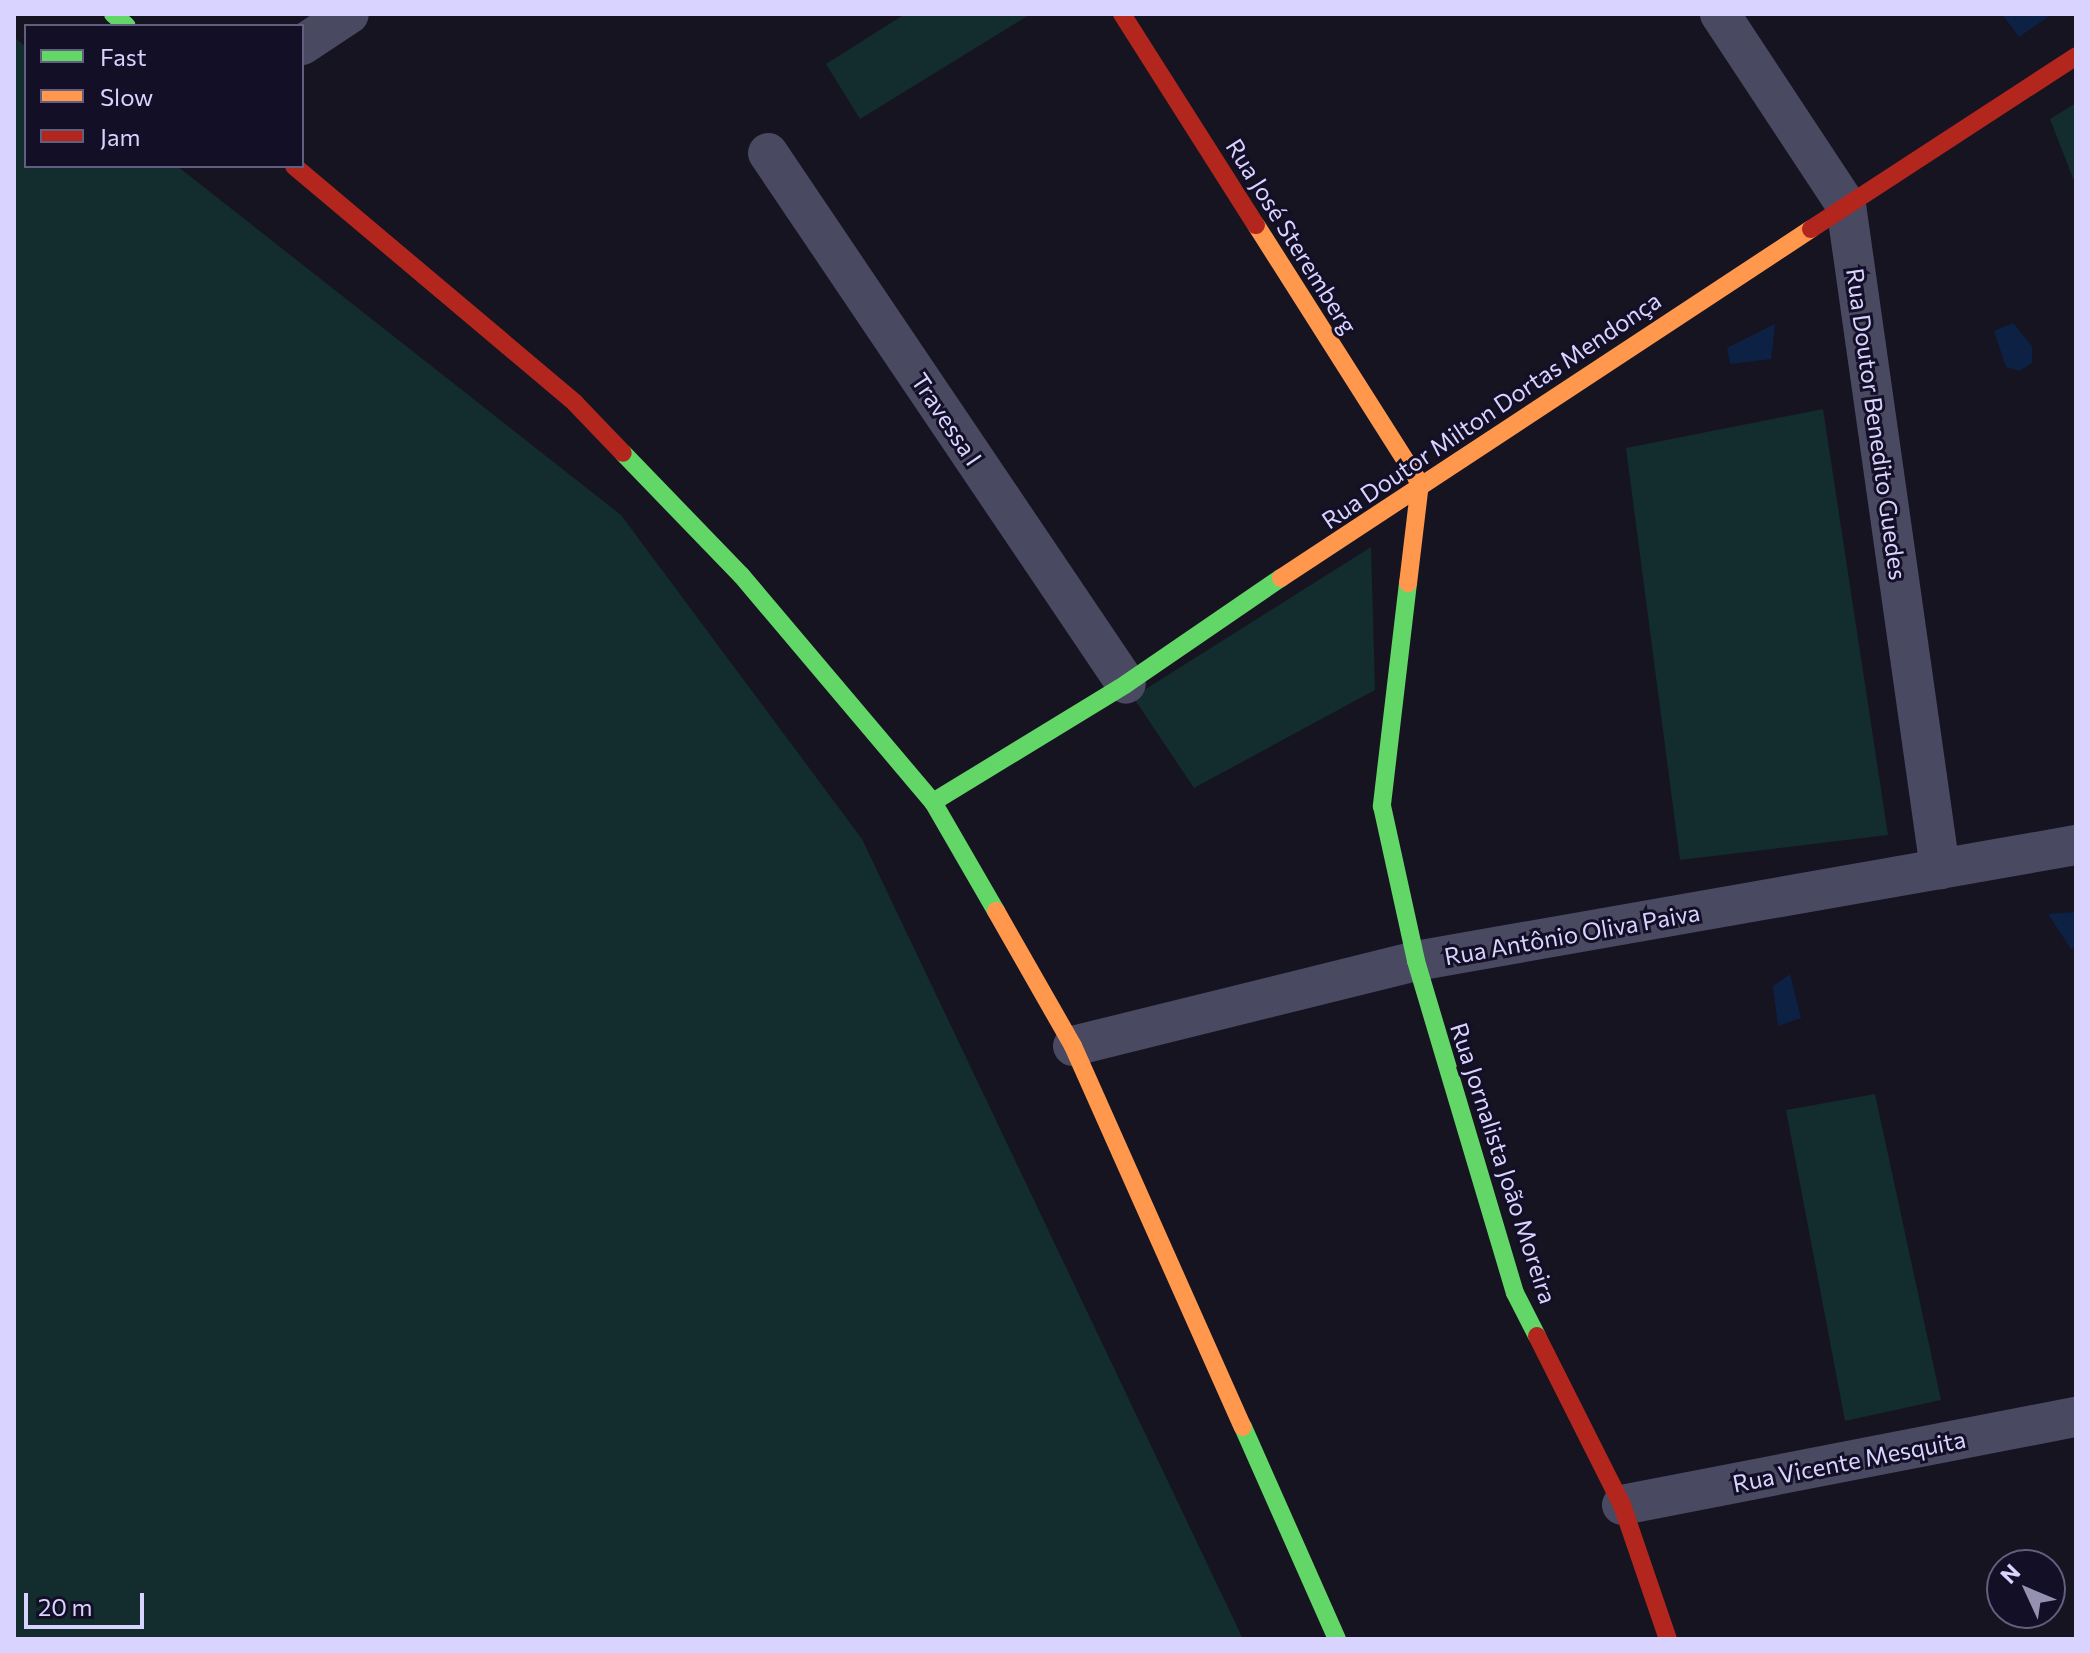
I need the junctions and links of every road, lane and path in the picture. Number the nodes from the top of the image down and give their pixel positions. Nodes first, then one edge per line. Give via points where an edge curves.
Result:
1 (349, 14) edge
2 (1122, 14) edge
3 (1720, 14) edge
4 (304, 44) edge
5 (2076, 56) edge
6 (768, 153) dead end
7 (296, 168) edge
8 (1846, 205) junction
9 (1420, 483) junction
10 (1126, 684) junction
11 (933, 802) junction
12 (2076, 845) edge
13 (1940, 869) junction
14 (1416, 961) junction
15 (1073, 1046) junction
16 (2076, 1417) edge
17 (1622, 1505) junction
18 (1337, 1639) edge
19 (1668, 1639) edge

1 - 4 street
2 - 9 street, Rua José Steremberg
3 - 8 street, Rua Doutor Benedito Guedes
5 - 8 street, Rua Doutor Milton Dortas Mendonça
6 - 10 street, Travessa I
7 - 11 street via 575,403 741,575
8 - 9 street, Rua Doutor Milton Dortas Mendonça
8 - 13 street, Rua Doutor Benedito Guedes
9 - 10 street, Rua Doutor Milton Dortas Mendonça
9 - 14 street, Rua Jornalista João Moreira via 1382,806
10 - 11 street, Rua Doutor Milton Dortas Mendonça
11 - 15 street
12 - 13 street, Rua Antônio Oliva Paiva
13 - 14 street, Rua Antônio Oliva Paiva
14 - 15 street, Rua Antônio Oliva Paiva
14 - 17 street, Rua Jornalista João Moreira via 1515,1293
15 - 18 street
16 - 17 street, Rua Vicente Mesquita
17 - 19 street, Rua Jornalista João Moreira

